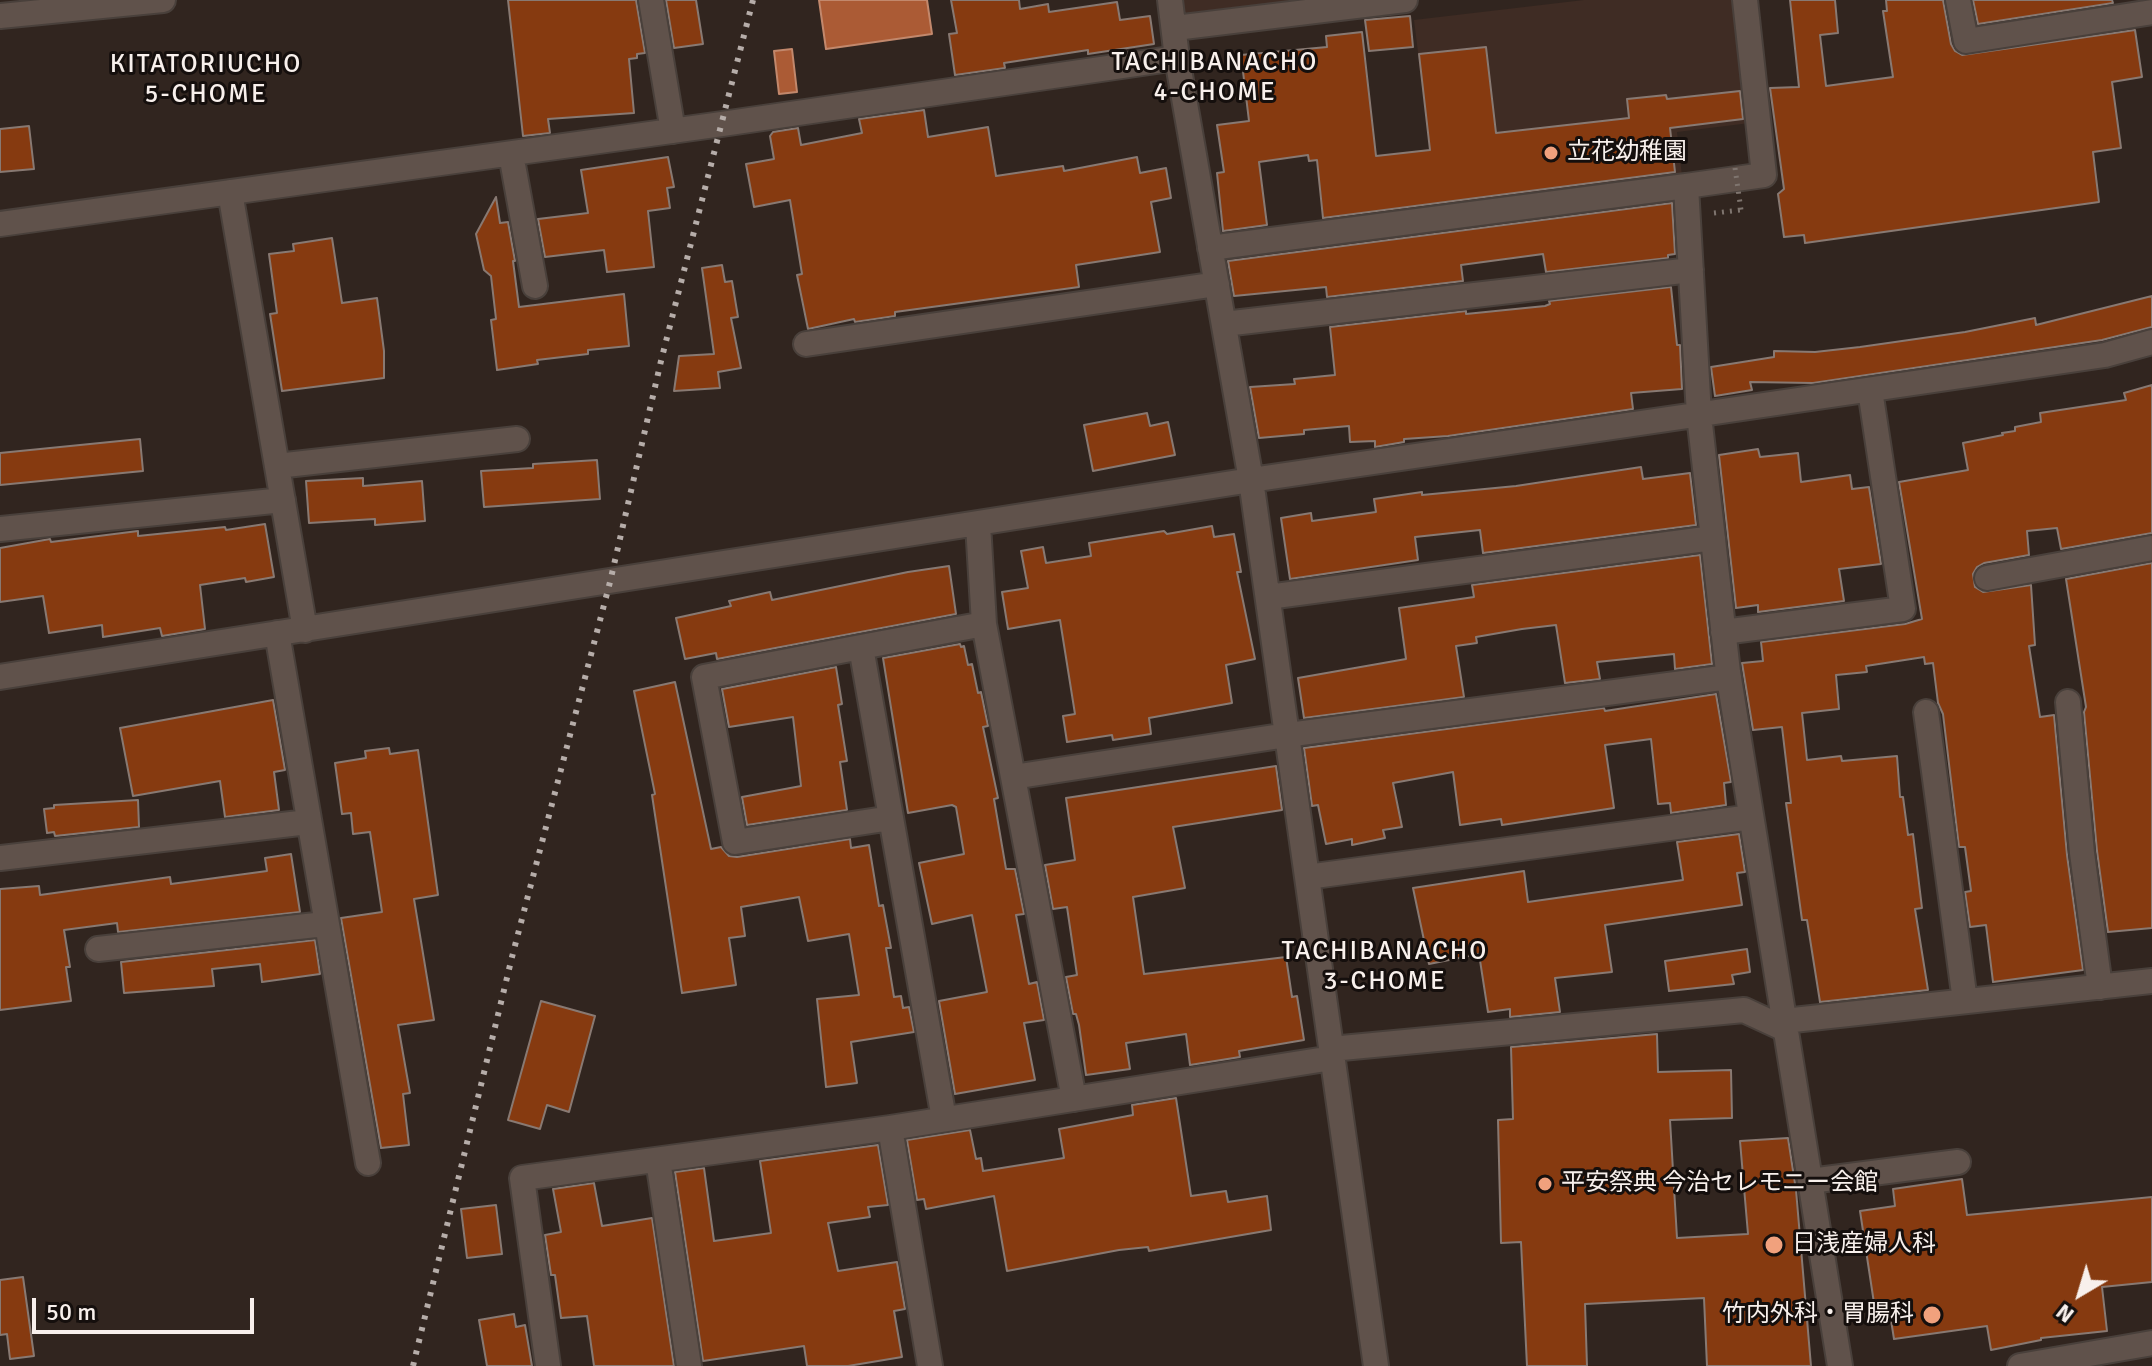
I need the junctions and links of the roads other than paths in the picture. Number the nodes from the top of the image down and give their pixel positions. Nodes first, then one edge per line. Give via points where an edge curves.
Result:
1 (163, 0) edge
2 (651, 0) edge
3 (1170, 0) edge
4 (1405, 0) edge
5 (1745, 0) edge
6 (1958, 0) edge
7 (2152, 12) edge
8 (0, 16) edge
9 (1175, 28) junction
10 (1177, 58) junction
11 (673, 131) junction
12 (511, 154) junction
13 (1686, 186) junction
14 (230, 192) junction
15 (0, 224) edge
16 (1210, 248) junction
17 (1691, 270) junction
18 (1217, 284) junction
19 (535, 286) dead end
20 (1224, 324) junction
21 (2152, 342) edge
22 (806, 344) dead end
23 (1870, 390) junction
24 (1699, 415) junction
25 (517, 439) dead end
26 (277, 466) junction
27 (1251, 480) junction
28 (283, 500) junction
29 (978, 524) junction
30 (0, 529) edge
31 (1713, 538) junction
32 (2152, 548) edge
33 (1987, 578) dead end
34 (1268, 597) junction
35 (984, 624) junction
36 (305, 630) junction
37 (1723, 632) junction
38 (277, 633) junction
39 (861, 647) junction
40 (0, 677) edge
41 (1729, 677) junction
42 (2068, 702) dead end
43 (1926, 712) dead end
44 (1287, 735) junction
45 (1013, 777) junction
46 (1751, 817) junction
47 (891, 818) junction
48 (308, 822) junction
49 (0, 858) edge
50 (1307, 877) junction
51 (325, 924) junction
52 (98, 949) dead end
53 (2152, 981) edge
54 (2100, 987) junction
55 (1965, 1001) junction
56 (1785, 1025) junction
57 (1331, 1053) junction
58 (1074, 1099) junction
59 (944, 1119) junction
60 (890, 1128) junction
61 (658, 1160) junction
62 (1958, 1162) dead end
63 (368, 1163) dead end
64 (1810, 1181) junction
65 (2152, 1343) edge
66 (548, 1366) edge
67 (689, 1366) edge
68 (930, 1366) edge
69 (1376, 1366) edge
70 (1840, 1366) edge
71 (2020, 1366) edge

1 - 8 street
2 - 11 street
3 - 9 street
4 - 9 street
5 - 13 street via 1764,175
6 - 7 street via 1966,41
9 - 10 street
10 - 11 street
10 - 16 street
11 - 12 street
12 - 14 street
12 - 19 street
13 - 16 street
13 - 17 street
14 - 15 street
14 - 26 street
16 - 18 street
17 - 20 street
17 - 24 street
18 - 20 street
18 - 22 street
20 - 27 street
21 - 23 street via 2105,355
23 - 24 street
23 - 37 street via 1903,609
24 - 27 street
24 - 31 street
25 - 26 street
26 - 28 street
27 - 29 street
27 - 34 street
28 - 30 street
28 - 36 street
29 - 35 street
29 - 36 street
31 - 34 street
31 - 37 street
32 - 33 street
34 - 44 street
35 - 39 street
35 - 45 street
36 - 38 street
37 - 41 street
38 - 40 street
38 - 48 street
39 - 47 street
39 - 47 street via 704,677 735,842
41 - 44 street
41 - 46 street
42 - 54 street
43 - 55 street
44 - 45 street
44 - 50 street
45 - 58 street
46 - 50 street
46 - 56 street
47 - 59 street
48 - 49 street
48 - 51 street
50 - 57 street
51 - 52 street
51 - 63 street
53 - 54 street
54 - 55 street
55 - 56 street
56 - 57 street via 1744,1010
56 - 64 street
57 - 58 street
57 - 69 street
58 - 59 street
59 - 60 street
60 - 61 street
60 - 68 street
61 - 66 street via 522,1178
61 - 67 street
62 - 64 street
64 - 70 street
65 - 71 street

